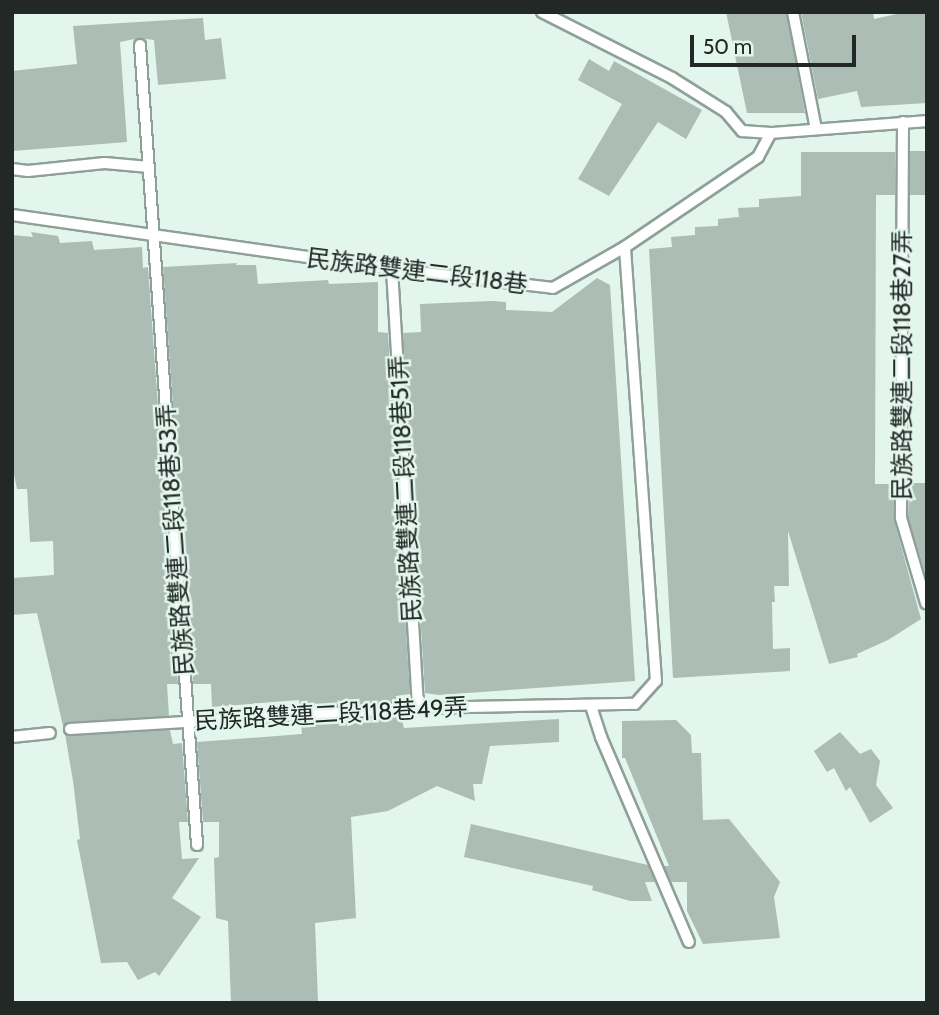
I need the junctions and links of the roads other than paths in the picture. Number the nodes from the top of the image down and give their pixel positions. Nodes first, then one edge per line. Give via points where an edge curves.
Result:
1 (542, 12) edge
2 (793, 12) edge
3 (140, 45) dead end
4 (927, 121) edge
5 (903, 122) junction
6 (817, 130) junction
7 (771, 133) junction
8 (149, 167) junction
9 (12, 169) edge
10 (12, 215) edge
11 (153, 234) junction
12 (625, 247) junction
13 (392, 269) junction
14 (926, 603) edge
15 (591, 706) junction
16 (418, 708) junction
17 (187, 721) junction
18 (70, 729) dead end
19 (50, 733) dead end
20 (12, 737) edge
21 (197, 845) dead end
22 (689, 942) dead end

1 - 7 lane via 672,78 726,112 742,131
2 - 6 lane
3 - 8 lane, 民族路雙連二段118巷53弄
4 - 5 lane
5 - 6 lane
5 - 14 lane, 民族路雙連二段118巷27弄 via 901,519
6 - 7 lane
7 - 12 lane, 民族路雙連二段118巷 via 758,157
8 - 9 lane via 105,163
8 - 11 lane, 民族路雙連二段118巷53弄
10 - 11 lane, 民族路雙連二段118巷
11 - 13 lane, 民族路雙連二段118巷
11 - 17 lane, 民族路雙連二段118巷53弄
12 - 13 lane, 民族路雙連二段118巷 via 553,288
12 - 15 lane, 民族路雙連二段118巷49弄 via 656,681 635,704
13 - 16 lane, 民族路雙連二段118巷51弄
15 - 16 lane, 民族路雙連二段118巷49弄
15 - 22 lane
16 - 17 lane, 民族路雙連二段118巷49弄
17 - 18 lane, 民族路雙連二段118巷49弄
17 - 21 lane, 民族路雙連二段118巷53弄
19 - 20 lane

